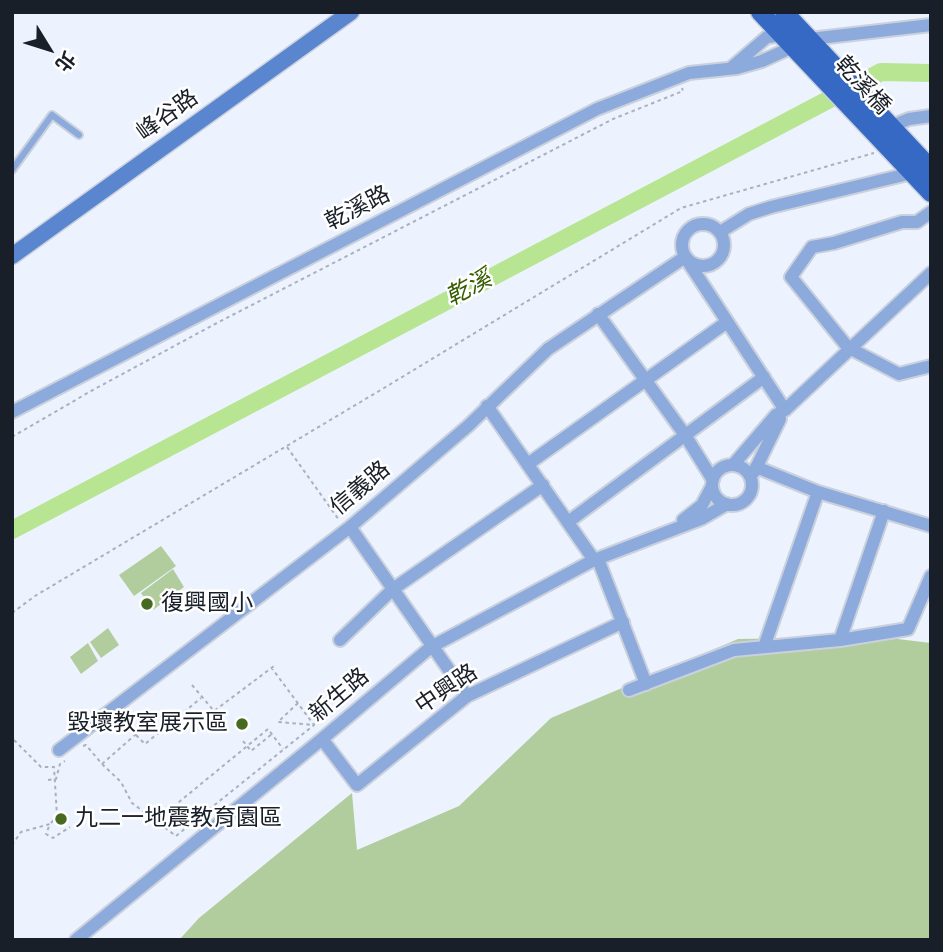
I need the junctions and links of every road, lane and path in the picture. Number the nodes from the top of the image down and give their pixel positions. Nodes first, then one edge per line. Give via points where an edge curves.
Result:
1 (760, 12) edge
2 (784, 12) edge
3 (346, 13) edge
4 (931, 25) edge
5 (810, 39) junction
6 (786, 41) junction
7 (816, 60) junction
8 (731, 68) junction
9 (683, 91) dead end
10 (931, 116) edge
11 (890, 125) junction
12 (79, 135) dead end
13 (883, 144) junction
14 (922, 168) edge
15 (12, 170) edge
16 (931, 193) edge
17 (931, 212) edge
18 (720, 232) junction
19 (12, 256) edge
20 (685, 257) junction
21 (931, 273) edge
22 (598, 314) junction
23 (727, 323) junction
24 (851, 349) junction
25 (931, 366) edge
26 (764, 377) junction
27 (646, 380) junction
28 (487, 406) junction
29 (785, 410) junction
30 (12, 412) edge
31 (685, 435) junction
32 (12, 438) edge
33 (287, 446) junction
34 (528, 464) junction
35 (733, 465) junction
36 (754, 472) junction
37 (713, 483) junction
38 (543, 485) junction
39 (818, 492) junction
40 (727, 504) junction
41 (884, 511) junction
42 (568, 522) junction
43 (931, 526) edge
44 (348, 528) junction
45 (662, 533) junction
46 (596, 559) junction
47 (931, 576) edge
48 (393, 589) junction
49 (12, 615) edge
50 (623, 622) junction
51 (340, 640) dead end
52 (840, 640) junction
53 (431, 647) junction
54 (764, 647) junction
55 (646, 684) junction
56 (192, 685) dead end
57 (629, 690) dead end
58 (467, 696) junction
59 (202, 697) junction
60 (316, 699) dead end
61 (299, 703) junction
62 (144, 724) dead end
63 (314, 726) junction
64 (135, 734) junction
65 (272, 734) junction
66 (322, 739) junction
67 (14, 740) dead end
68 (243, 741) dead end
69 (82, 747) dead end
70 (284, 750) junction
71 (65, 753) joint
72 (102, 764) junction
73 (48, 780) dead end
74 (157, 820) junction
75 (50, 824) junction
76 (70, 827) dead end
77 (12, 845) edge
78 (76, 940) edge

1 - 6 main road
2 - 5 main road
3 - 19 street, 峰谷路
4 - 5 street, 乾溪路
5 - 6 street, 乾溪路
5 - 7 main road
6 - 7 main road
6 - 8 street, 乾溪路 via 762,61
6 - 8 street, 乾溪路 via 767,37
7 - 11 main road, 乾溪橋
7 - 13 main road, 乾溪橋
8 - 30 street, 乾溪路 via 689,73 597,109
9 - 32 path via 613,119 228,318
10 - 11 street
11 - 14 main road, 乾溪橋
12 - 15 lane via 52,115
13 - 14 main road, 乾溪橋
13 - 33 path via 681,208
14 - 16 main road
14 - 18 street via 748,214
17 - 24 street via 917,222 812,247 791,278
18 - 20 street via 707,224 693,226 681,243
18 - 20 street via 724,245 715,263 702,267
20 - 22 street, 信義路
20 - 23 street
21 - 24 street, 新生路
22 - 27 street
22 - 28 street, 信義路 via 548,349
23 - 26 street
23 - 27 street
24 - 25 street via 900,373
24 - 29 street, 新生路
26 - 29 street
26 - 31 street
27 - 31 street
27 - 34 street
28 - 34 street
28 - 44 street, 信義路
29 - 35 street, 新生路
29 - 36 street, 新生路
31 - 37 street
31 - 42 street
33 - 44 path
33 - 49 path via 35,596
34 - 38 street
35 - 36 street
35 - 37 street, 新生路 via 719,470
36 - 39 street
36 - 40 street, 新生路 via 745,500
37 - 40 street via 717,498
37 - 45 street, 新生路 via 697,510
38 - 42 street
38 - 48 street
39 - 41 street
39 - 54 street
40 - 45 street, 新生路
41 - 43 street
41 - 52 street
42 - 46 street
44 - 48 street
44 - 71 street, 信義路
45 - 46 street, 新生路
46 - 50 street
46 - 53 street, 新生路
47 - 52 street via 908,629
48 - 51 street
48 - 53 street
50 - 55 street
50 - 58 street, 中興路
52 - 54 street
53 - 58 street
53 - 66 street, 新生路
54 - 55 street via 734,650
55 - 57 street
56 - 59 path
58 - 66 street, 中興路 via 357,785
59 - 61 path via 214,711 273,667
59 - 64 path via 145,744
60 - 63 path
61 - 63 path
61 - 63 path via 278,722
62 - 64 path
63 - 70 path
64 - 72 path
65 - 68 path, bridge via 251,751
65 - 70 path
65 - 74 path via 268,729
66 - 78 street, 新生路
67 - 75 path, bridge via 41,766 54,767 57,816
69 - 72 path via 86,745
70 - 74 path via 176,836
71 - 73 path via 57,779
72 - 74 path via 121,782 132,803
75 - 76 path via 46,834 53,838
75 - 77 path via 21,832

